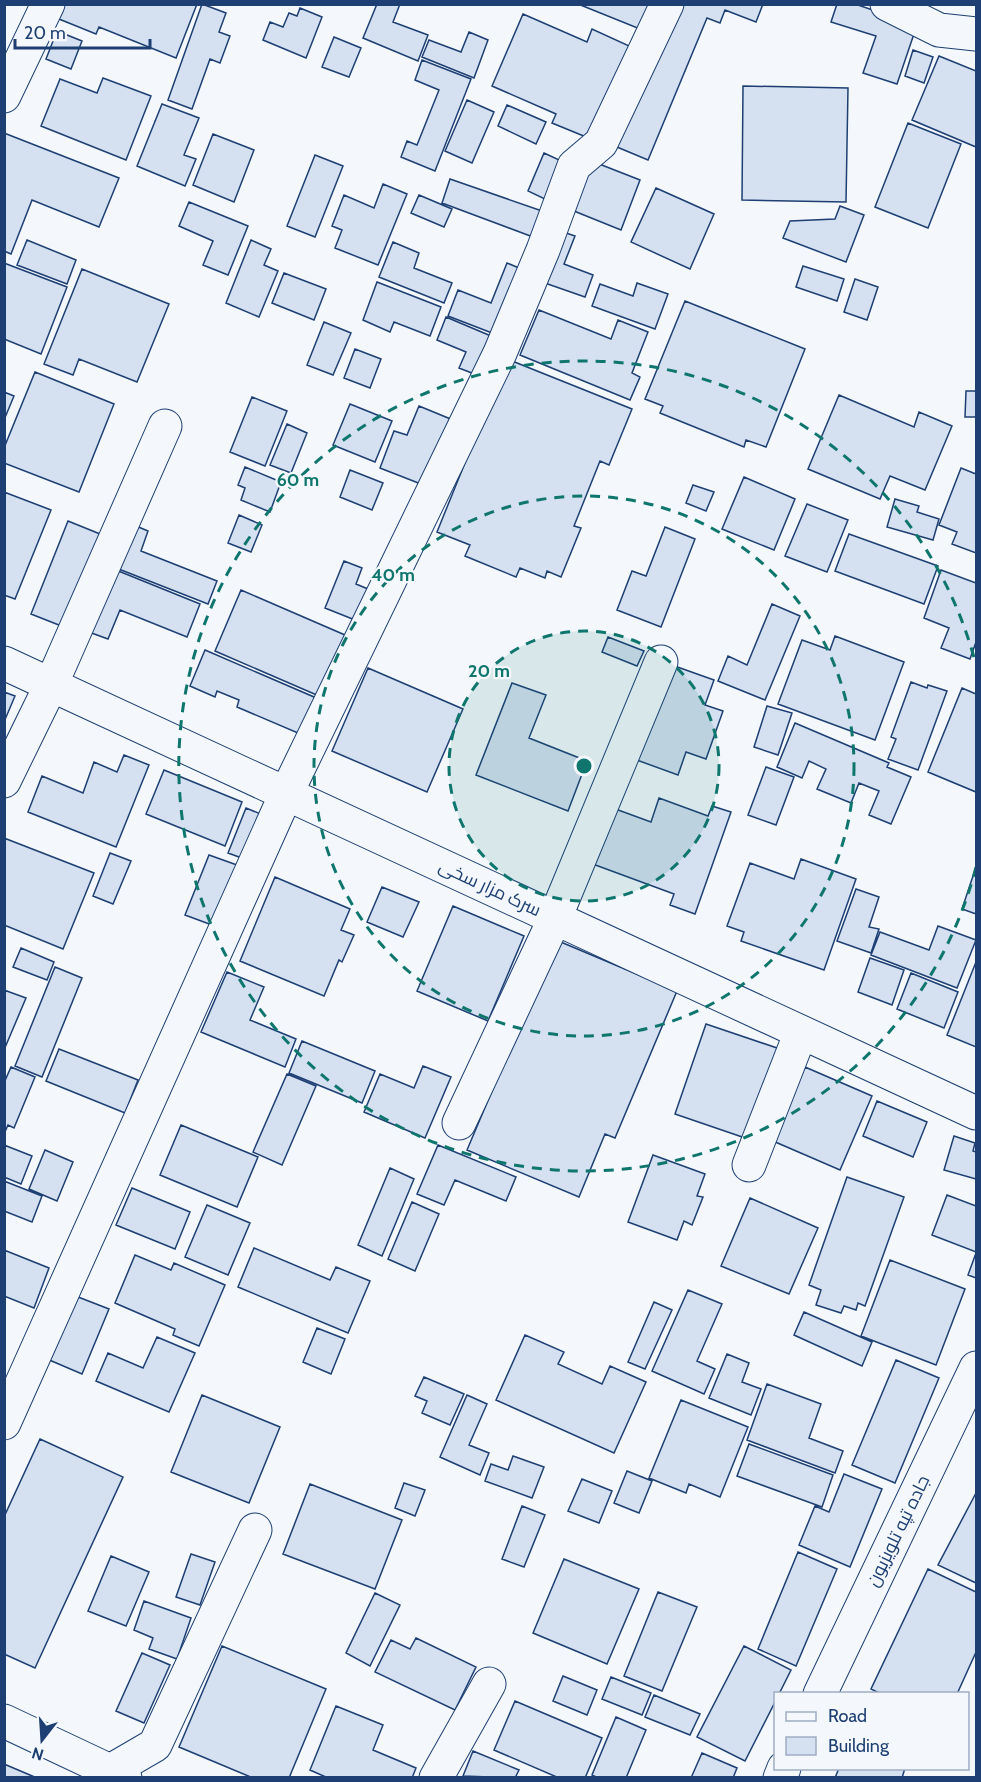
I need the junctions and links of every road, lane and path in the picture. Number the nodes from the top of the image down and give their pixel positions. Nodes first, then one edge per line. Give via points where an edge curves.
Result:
1 (48, 4) edge
2 (667, 4) edge
3 (887, 4) edge
4 (976, 34) edge
5 (4, 96) edge
6 (165, 426) dead end
7 (661, 662) dead end
8 (4, 663) edge
9 (51, 685) junction
10 (4, 781) edge
11 (286, 794) junction
12 (555, 918) junction
13 (801, 1032) junction
14 (976, 1113) edge
15 (459, 1123) dead end
16 (749, 1165) dead end
17 (976, 1368) edge
18 (4, 1424) edge
19 (255, 1530) dead end
20 (489, 1684) dead end
21 (821, 1692) edge
22 (4, 1721) edge
23 (115, 1775) edge
24 (436, 1778) edge

1 - 5 street
2 - 11 street via 601,143 574,166 500,352
3 - 4 street via 939,30
6 - 9 street
7 - 12 street
8 - 9 street, سرک مزار سخی
9 - 10 street
9 - 11 street, سرک مزار سخی
11 - 12 street, سرک مزار سخی
11 - 18 street
12 - 13 street, سرک مزار سخی
12 - 15 street
13 - 14 street, سرک مزار سخی
13 - 16 street
17 - 21 street, جاده تپه تلویزیون
19 - 23 street via 155,1745
20 - 24 street
22 - 23 street

